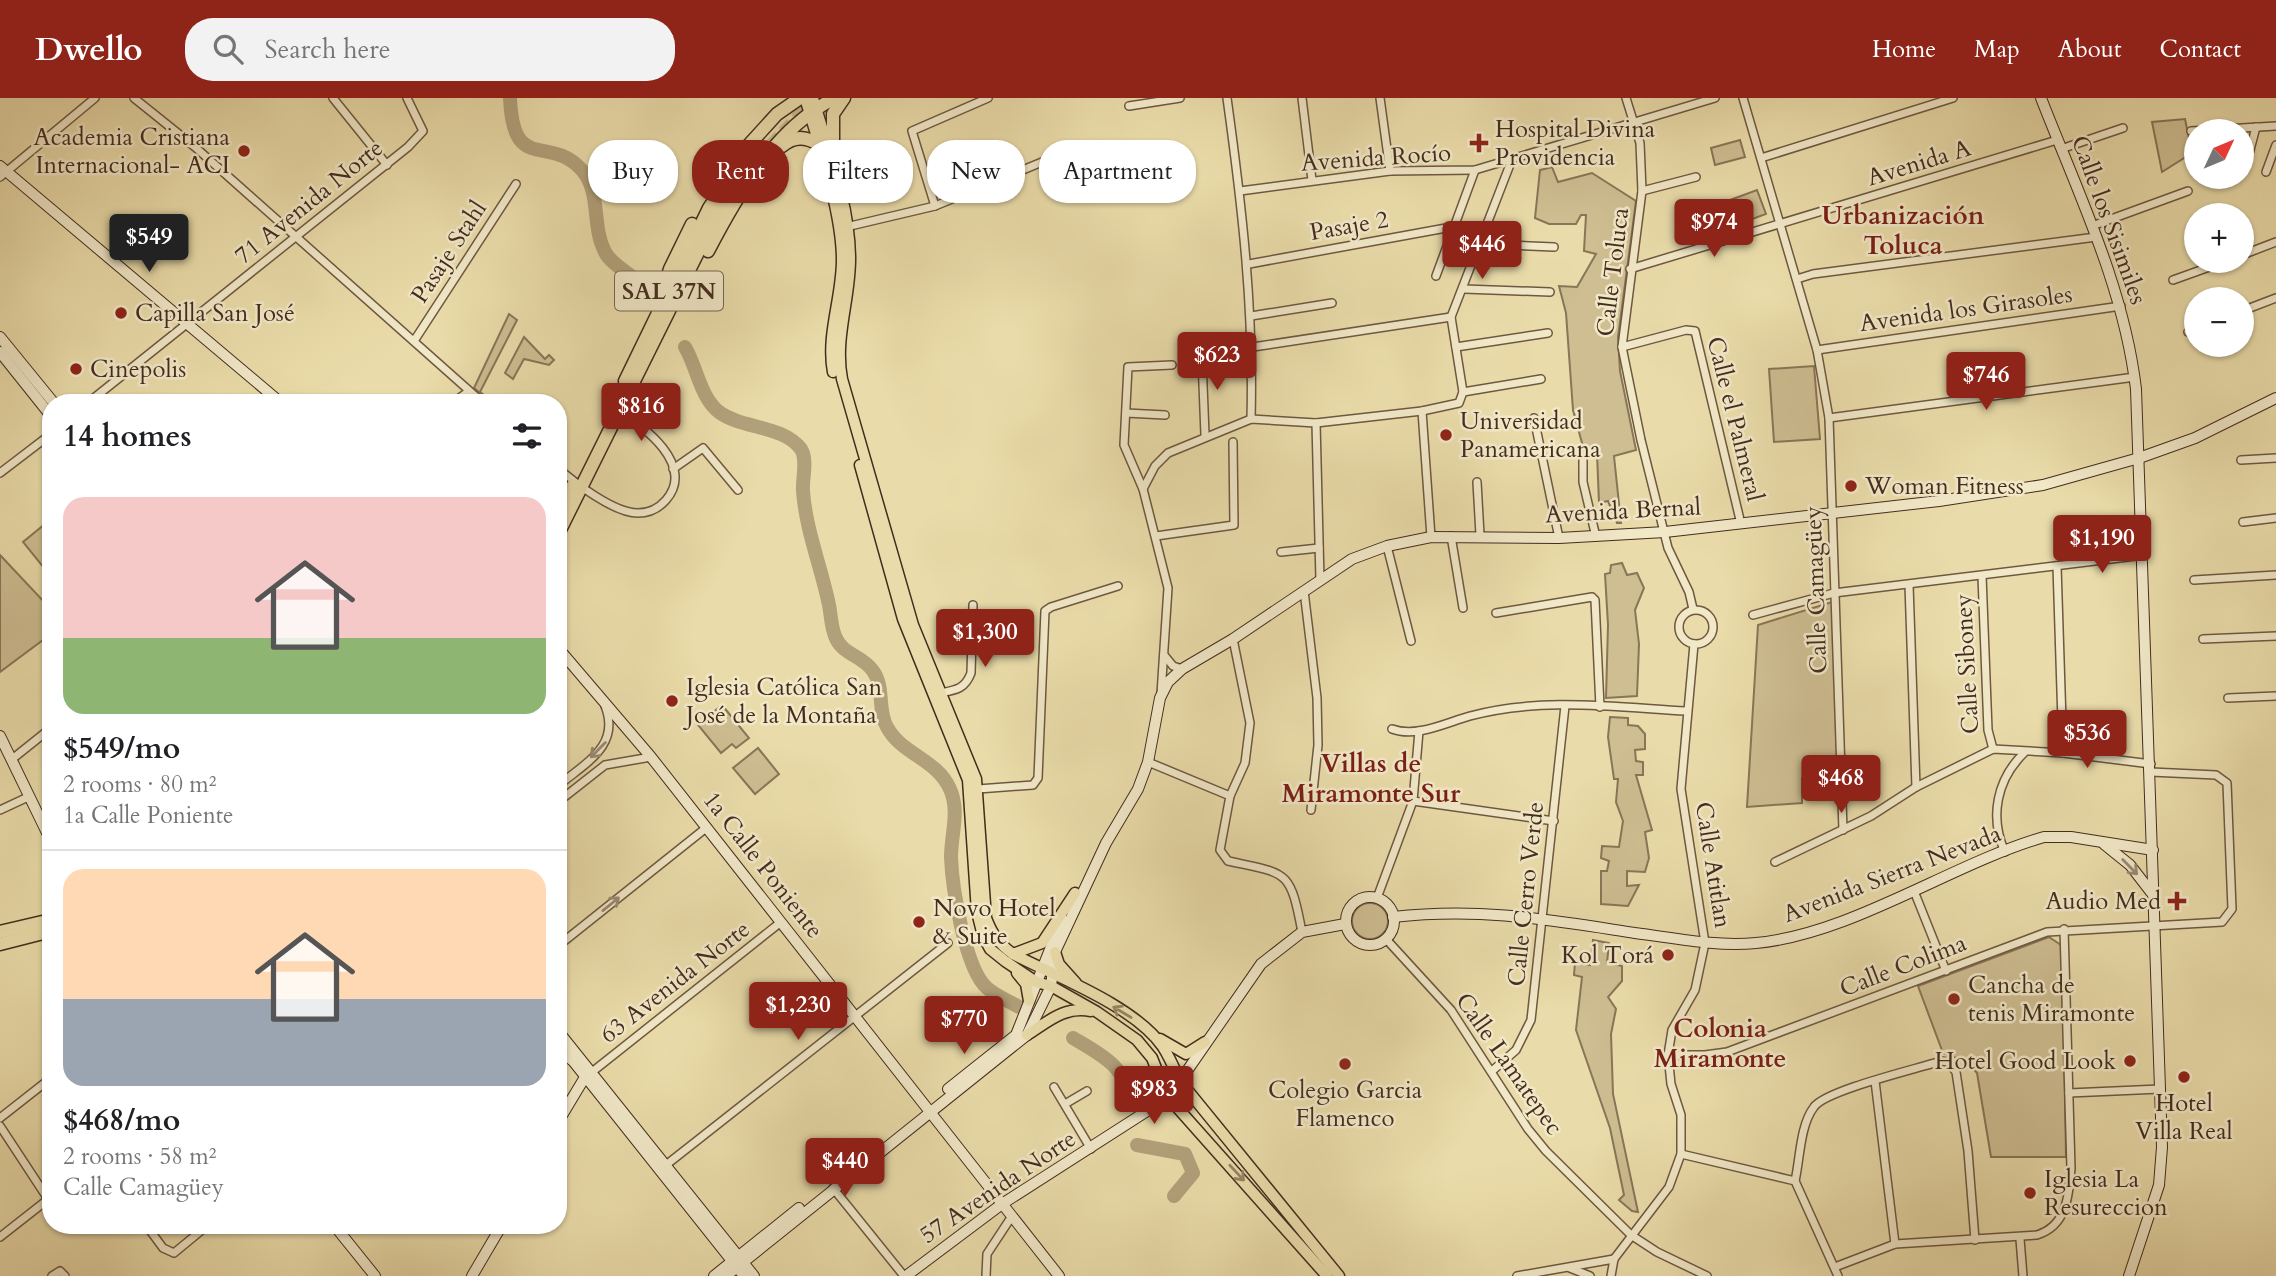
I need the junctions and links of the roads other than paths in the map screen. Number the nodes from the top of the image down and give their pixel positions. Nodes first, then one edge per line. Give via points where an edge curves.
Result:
1 (95, 98) edge
2 (134, 98) edge
3 (333, 98) edge
4 (407, 98) edge
5 (791, 98) edge
6 (803, 98) edge
7 (835, 98) edge
8 (844, 98) edge
9 (988, 98) edge
10 (1180, 98) edge
11 (1227, 98) edge
12 (1302, 98) edge
13 (1380, 98) edge
14 (1626, 98) edge
15 (1714, 98) edge
16 (1743, 98) edge
17 (1953, 98) edge
18 (2041, 98) edge
19 (813, 106) edge
20 (1129, 106) dead end
21 (781, 111) junction
22 (1635, 124) junction
23 (2276, 126) edge
24 (2256, 127) joint
25 (2123, 128) dead end
26 (2254, 135) edge
27 (783, 140) edge
28 (789, 140) edge
29 (806, 140) edge
30 (817, 140) edge
31 (826, 140) edge
32 (833, 140) edge
33 (2059, 145) junction
34 (2276, 145) edge
35 (1761, 158) junction
36 (1511, 162) junction
37 (1039, 163) edge
38 (387, 164) junction
39 (1475, 170) junction
40 (1390, 171) junction
41 (2, 172) edge
42 (2266, 172) dead end
43 (1696, 177) dead end
44 (1312, 180) junction
45 (516, 184) dead end
46 (1240, 191) junction
47 (1642, 191) junction
48 (2188, 191) dead end
49 (713, 203) edge
50 (734, 203) edge
51 (832, 203) edge
52 (842, 203) edge
53 (935, 206) junction
54 (846, 226) junction
55 (1457, 226) junction
56 (1781, 226) junction
57 (2092, 226) junction
58 (2096, 237) junction
59 (298, 238) junction
60 (2276, 242) edge
61 (1481, 244) junction
62 (1554, 247) dead end
63 (2254, 250) edge
64 (1249, 264) junction
65 (1630, 269) junction
66 (2193, 273) edge
67 (1436, 276) dead end
68 (1797, 279) junction
69 (2173, 280) dead end
70 (1464, 289) junction
71 (1550, 292) dead end
72 (2276, 298) edge
73 (1332, 303) dead end
74 (2121, 306) junction
75 (2254, 306) edge
76 (665, 308) junction
77 (1251, 316) junction
78 (1451, 317) junction
79 (184, 325) junction
80 (1548, 333) dead end
81 (0, 337) edge
82 (414, 341) junction
83 (1622, 346) junction
84 (1253, 347) junction
85 (1456, 347) junction
86 (1817, 350) junction
87 (0, 352) edge
88 (1202, 359) dead end
89 (1172, 365) dead end
90 (2135, 377) junction
91 (1541, 379) dead end
92 (469, 391) junction
93 (46, 394) edge
94 (99, 394) edge
95 (270, 394) edge
96 (465, 394) edge
97 (473, 394) edge
98 (1463, 396) junction
99 (2276, 398) edge
100 (42, 405) edge
101 (1422, 411) junction
102 (618, 412) junction
103 (1126, 413) junction
104 (1164, 415) dead end
105 (1534, 418) dead end
106 (1829, 418) junction
107 (1251, 419) junction
108 (1316, 423) junction
109 (1205, 435) junction
110 (42, 441) edge
111 (1233, 442) dead end
112 (2276, 457) edge
113 (2139, 458) junction
114 (2241, 460) dead end
115 (1583, 461) dead end
116 (673, 469) junction
117 (0, 473) edge
118 (567, 476) edge
119 (1477, 482) dead end
120 (578, 485) junction
121 (1143, 489) junction
122 (738, 491) dead end
123 (567, 501) edge
124 (567, 512) edge
125 (1833, 513) junction
126 (2276, 519) edge
127 (2243, 522) dead end
128 (1741, 524) junction
129 (1665, 532) junction
130 (1480, 535) junction
131 (1156, 536) junction
132 (1451, 536) junction
133 (1431, 537) junction
134 (1596, 537) junction
135 (1559, 538) junction
136 (1387, 546) junction
137 (1319, 548) junction
138 (1281, 552) dead end
139 (2144, 555) junction
140 (2057, 566) junction
141 (2276, 575) edge
142 (1982, 576) junction
143 (1320, 580) junction
144 (2194, 580) dead end
145 (1909, 585) junction
146 (1118, 586) dead end
147 (1304, 591) junction
148 (1834, 593) junction
149 (973, 605) dead end
150 (1463, 608) dead end
151 (1693, 609) junction
152 (1496, 613) dead end
153 (1752, 615) dead end
154 (2276, 636) edge
155 (1233, 639) junction
156 (2203, 639) dead end
157 (1411, 641) dead end
158 (1694, 644) junction
159 (1164, 655) junction
160 (567, 659) edge
161 (1182, 668) junction
162 (940, 693) junction
163 (2276, 696) edge
164 (1160, 698) junction
165 (2228, 698) dead end
166 (603, 702) junction
167 (1565, 706) junction
168 (1600, 707) junction
169 (1686, 710) junction
170 (1392, 729) dead end
171 (1419, 731) junction
172 (42, 735) edge
173 (1, 742) edge
174 (1993, 749) junction
175 (2024, 752) junction
176 (2063, 753) junction
177 (651, 757) junction
178 (11, 760) junction
179 (1148, 762) junction
180 (2151, 768) junction
181 (567, 778) edge
182 (1916, 787) junction
183 (978, 789) junction
184 (567, 795) edge
185 (1230, 796) junction
186 (28, 797) junction
187 (1413, 802) junction
188 (0, 810) edge
189 (1311, 810) dead end
190 (1554, 821) junction
191 (42, 824) edge
192 (706, 828) junction
193 (1843, 830) junction
194 (2100, 842) junction
195 (1106, 843) junction
196 (2153, 850) junction
197 (2005, 852) junction
198 (1775, 862) dead end
199 (1914, 891) junction
200 (1075, 893) junction
201 (2154, 897) junction
202 (1377, 898) junction
203 (1394, 917) junction
204 (1543, 919) junction
205 (42, 922) edge
206 (781, 922) junction
207 (1345, 924) junction
208 (2155, 926) junction
209 (2064, 929) junction
210 (0, 932) edge
211 (1302, 932) junction
212 (42, 933) edge
213 (567, 939) edge
214 (1386, 939) junction
215 (0, 943) edge
216 (948, 943) dead end
217 (1705, 943) junction
218 (1055, 953) junction
219 (1009, 958) junction
220 (1040, 968) junction
221 (1946, 971) junction
222 (1051, 981) junction
223 (1036, 982) junction
224 (1092, 995) junction
225 (1029, 1002) junction
226 (1097, 1012) junction
227 (855, 1015) junction
228 (1149, 1031) junction
229 (1027, 1035) junction
230 (1205, 1042) junction
231 (567, 1044) edge
232 (1668, 1055) junction
233 (567, 1057) edge
234 (1492, 1071) junction
235 (589, 1075) junction
236 (1180, 1081) junction
237 (1875, 1081) junction
238 (42, 1085) edge
239 (1054, 1087) dead end
240 (2160, 1089) junction
241 (1087, 1091) dead end
242 (2069, 1093) junction
243 (1167, 1096) junction
244 (1065, 1104) junction
245 (567, 1108) edge
246 (927, 1110) junction
247 (0, 1118) edge
248 (0, 1126) edge
249 (1091, 1149) junction
250 (1681, 1154) junction
251 (666, 1166) junction
252 (1795, 1181) junction
253 (42, 1188) edge
254 (833, 1188) junction
255 (42, 1204) edge
256 (1002, 1204) junction
257 (1012, 1216) junction
258 (153, 1234) edge
259 (197, 1234) edge
260 (341, 1234) edge
261 (497, 1234) edge
262 (1631, 1235) junction
263 (0, 1237) edge
264 (2020, 1239) junction
265 (1975, 1240) junction
266 (1895, 1244) junction
267 (1614, 1259) junction
268 (739, 1265) edge
269 (1835, 1267) junction
270 (1569, 1268) junction
271 (52, 1276) edge
272 (65, 1276) edge
273 (375, 1276) edge
274 (472, 1276) edge
275 (714, 1276) edge
276 (726, 1276) edge
277 (754, 1276) edge
278 (905, 1276) edge
279 (986, 1276) edge
280 (1059, 1276) edge
281 (1327, 1276) edge
282 (1339, 1276) edge
283 (1517, 1276) edge
284 (1590, 1276) edge
285 (1611, 1276) edge
286 (1707, 1276) edge
287 (1838, 1276) edge
288 (2023, 1276) edge
289 (2129, 1276) edge

1 - 41 street
2 - 59 street
3 - 38 street
4 - 38 street, 71 Avenida Norte via 423,131
5 - 21 highway
6 - 19 main road
6 - 21 highway, SAL 37N
7 - 19 highway, SAL 37N
8 - 32 highway via 833,114
9 - 53 street via 912,131
10 - 20 street
11 - 46 street
12 - 44 street
13 - 40 street
14 - 22 street, Calle Toluca
15 - 22 street, Avenida Rocío
16 - 35 street, Calle Camagüey
17 - 35 street
18 - 33 main road, Calle los Sisimiles
19 - 27 highway, SAL 37N
19 - 30 main road
19 - 31 main road
21 - 76 highway, SAL 37N via 742,149 705,200 670,269
22 - 36 street, Avenida Rocío
22 - 47 street, Calle Toluca
23 - 24 street
24 - 26 street
25 - 33 street, Avenida A
28 - 29 highway
33 - 56 street, Avenida A
33 - 57 main road, Calle los Sisimiles
34 - 42 street
35 - 56 street, Calle Camagüey
36 - 39 street, Avenida Rocío
36 - 61 street
37 - 53 street
38 - 59 street, 71 Avenida Norte
39 - 40 street, Avenida Rocío
39 - 55 street
40 - 44 street, Avenida Rocío
41 - 79 main road
43 - 47 street
44 - 46 street, Avenida Rocío
45 - 82 street, Pasaje Stahl
46 - 64 street
47 - 65 street, Calle Toluca
48 - 57 street
49 - 76 highway, SAL 37N
50 - 76 highway, SAL 37N via 690,285
51 - 219 main road via 842,256 832,330 833,370 903,619 965,769 979,925 990,949
52 - 54 main road
53 - 54 street
54 - 162 main road via 850,281 841,330 840,371 906,602
55 - 64 street, Pasaje 2
55 - 67 street
56 - 65 street, Avenida A
56 - 68 street, Calle Camagüey
57 - 58 main road, Calle los Sisimiles
58 - 68 street
58 - 74 main road, Calle los Sisimiles
59 - 79 street, 71 Avenida Norte
59 - 82 street
60 - 63 street
61 - 62 street
61 - 70 street
64 - 77 street
65 - 83 street, Calle Toluca
66 - 69 street
68 - 86 street, Calle Camagüey
70 - 71 street
70 - 78 street
72 - 75 street
73 - 77 street
74 - 86 street, Avenida los Girasoles
74 - 90 main road, Calle los Sisimiles
76 - 102 highway, SAL 37N
76 - 120 highway, SAL 37N
77 - 84 street
78 - 84 street
78 - 85 street
79 - 94 street, 71 Avenida Norte
79 - 95 main road
80 - 85 street
81 - 93 main road
82 - 92 street
83 - 128 street, Calle el Palmeral via 1696,331
83 - 129 street, Calle Toluca
84 - 107 street
85 - 98 street
86 - 106 street, Calle Camagüey
87 - 100 main road
88 - 109 street
89 - 103 street via 1128,367
90 - 106 street
90 - 113 main road, Calle los Sisimiles
91 - 98 street
92 - 96 street
92 - 97 street
98 - 101 street via 1459,403
99 - 113 main road, Avenida Bernal via 2209,432
101 - 108 street
101 - 133 street
102 - 116 street via 653,436
102 - 120 highway, SAL 37N
103 - 104 street
103 - 121 street via 1125,450
105 - 135 street
106 - 125 street, Calle Camagüey
107 - 108 street
107 - 109 street
108 - 137 street
109 - 121 street via 1161,458
110 - 117 street
111 - 131 street via 1234,525
112 - 114 street
113 - 125 main road, Avenida Bernal via 2043,485
113 - 139 main road, Calle los Sisimiles
115 - 134 street via 1583,482
116 - 120 street via 669,497 650,511 633,513
116 - 122 street via 703,448
118 - 120 street
119 - 130 street
120 - 123 highway, SAL 37N
120 - 124 highway, SAL 37N
121 - 131 street
125 - 128 main road, Avenida Bernal
125 - 148 street, Calle Camagüey
126 - 127 street
128 - 129 main road, Avenida Bernal
129 - 134 main road, Avenida Bernal
129 - 151 street, Calle Toluca
130 - 132 main road, Avenida Bernal
130 - 135 main road, Avenida Bernal
131 - 159 street via 1168,588
132 - 133 main road, Avenida Bernal
132 - 150 street
133 - 136 main road, Avenida Bernal
134 - 135 main road, Avenida Bernal
136 - 143 main road, Avenida Bernal via 1352,559
136 - 157 street
137 - 138 street
137 - 143 street
139 - 140 street
139 - 180 main road, Calle los Sisimiles
140 - 142 street
140 - 176 street
141 - 144 street
142 - 145 street
142 - 174 street, Calle Siboney via 1988,730
143 - 147 main road, Avenida Bernal
145 - 148 street
145 - 182 street
146 - 183 street via 1045,611 1038,778 1033,785
147 - 155 main road, Avenida Bernal
147 - 189 street via 1317,710
148 - 153 street
148 - 193 street, Calle Camagüey
149 - 162 street via 971,673 960,689
151 - 158 street via 1678,625 1681,636
151 - 158 street via 1708,614 1713,629 1705,641
152 - 168 street via 1592,597
154 - 156 street
155 - 161 main road, Avenida Bernal
155 - 185 street via 1251,723 1245,763
158 - 169 street, Calle Atitlan
159 - 161 street via 1173,666
159 - 164 street
160 - 166 main road, 1a Calle Poniente
161 - 164 main road, Avenida Bernal
162 - 183 main road
163 - 165 street
164 - 179 main road, Avenida Bernal
166 - 177 main road, 1a Calle Poniente
166 -> 181 street via 610,720 607,741
167 - 168 street
167 - 171 street via 1497,710
167 - 190 street, Calle Cerro Verde
168 - 169 street
169 - 217 street, Calle Atitlan via 1682,789
170 - 171 street
171 - 187 street
172 - 178 street
173 - 178 main road
174 - 175 street
174 - 182 street
175 - 176 street
175 - 197 street via 2008,772 1998,801 1997,823
176 - 180 street
177 - 184 street via 605,765
177 - 192 main road, 1a Calle Poniente
178 - 186 main road
179 - 185 street
179 - 195 main road, Avenida Bernal via 1138,789
180 - 196 main road, Calle los Sisimiles
180 - 208 street, Calle Colima via 2216,775 2227,783 2232,909 2217,924
182 - 193 street
183 - 219 main road via 986,918
185 - 211 street via 1222,857 1279,873 1293,890
186 - 188 street
186 - 191 main road
187 - 190 street
187 - 202 street
190 - 204 street, Calle Cerro Verde
192 - 206 main road, 1a Calle Poniente
213 -> 192 street
193 - 198 street
194 - 196 main road, Avenida Sierra Nevada
194 - 197 main road, Avenida Sierra Nevada via 2050,836
194 -> 201 main road via 2130,865
195 - 200 main road, Avenida Bernal
195 - 218 main road, Avenida Bernal
196 - 201 main road, Calle los Sisimiles
197 - 199 main road, Avenida Sierra Nevada
199 - 217 main road, Avenida Sierra Nevada via 1787,939
199 - 221 street
200 - 219 main road via 1042,943
200 - 220 main road, Avenida Bernal
201 - 208 main road, Calle los Sisimiles
202 - 203 main road
202 - 207 main road via 1357,900 1348,910
203 - 204 main road, Avenida Sierra Nevada via 1451,911
203 - 214 main road
204 - 217 main road, Avenida Sierra Nevada
204 - 234 street, Calle Cerro Verde via 1531,1020 1516,1050
205 - 210 highway
206 - 227 main road, 1a Calle Poniente
206 - 235 street, 63 Avenida Norte
207 - 211 main road
207 - 214 main road via 1350,936 1361,944 1375,945
208 - 209 street, Calle Colima
208 - 240 main road, Calle los Sisimiles
209 - 221 street, Calle Colima
209 - 242 street
211 - 230 main road via 1261,964
212 - 215 highway
214 - 234 street, Calle Lamatepec via 1451,1010
216 - 227 street
217 - 232 street, Calle Atitlan via 1695,990 1672,1030
218 - 222 main road, Avenida Bernal
218 - 224 main road via 1069,976
219 - 220 main road
219 - 223 main road
219 - 225 main road via 1026,984
220 - 222 main road
220 - 223 main road, Avenida Bernal
221 - 232 street, Calle Colima via 1727,1052
222 - 223 main road
222 - 224 main road
222 - 226 main road
222 - 229 main road, Avenida Bernal
223 - 225 main road, Avenida Bernal
228 -> 224 main road
225 - 246 main road, Avenida Bernal via 1016,1035
226 - 229 main road via 1062,1012
226 - 243 main road via 1145,1048
227 - 246 main road, 1a Calle Poniente
227 - 251 street
228 - 230 main road via 1186,1054
228 - 236 main road
229 - 246 main road
230 - 236 main road
231 - 235 main road
232 - 250 street, Calle Atitlan via 1681,1115
233 - 235 main road
234 - 262 street, Calle Lamatepec via 1546,1151
235 - 245 main road
235 - 251 main road
235 - 268 main road
236 - 243 main road, 57 Avenida Norte
236 - 282 main road
237 - 252 street via 1825,1098 1815,1106
237 - 265 street via 1941,1061 1950,1063 1956,1072
237 - 266 street
238 - 247 street
239 - 244 street
240 - 242 street
240 - 289 main road, Calle los Sisimiles via 2159,1185
241 - 244 street
242 - 264 street via 2070,1176 2064,1213 2045,1233
243 - 249 main road, 57 Avenida Norte
243 -> 281 main road
244 - 249 street
246 - 254 main road
246 - 256 main road, 1a Calle Poniente
246 - 268 main road
248 - 253 street
249 - 256 main road, 57 Avenida Norte
250 - 252 street
250 - 262 street, Calle Atitlan via 1665,1195
251 - 268 main road
252 - 269 street
254 - 268 main road
254 - 278 street
255 - 263 street
256 - 257 main road, 1a Calle Poniente
256 - 278 main road, 57 Avenida Norte
257 - 279 street via 987,1254
257 - 280 main road, 1a Calle Poniente
258 - 259 street via 163,1248 174,1253
260 - 273 main road
261 - 274 main road
262 - 267 street, Calle Atitlan
262 - 286 street, Calle Lamatepec
264 - 265 street
264 - 288 street
265 - 266 street
266 - 269 street
267 - 270 street
267 - 285 street
268 - 275 main road
268 - 276 main road
268 - 277 main road
269 - 287 street
270 - 283 street
270 - 284 street
271 - 272 street via 60,1271

